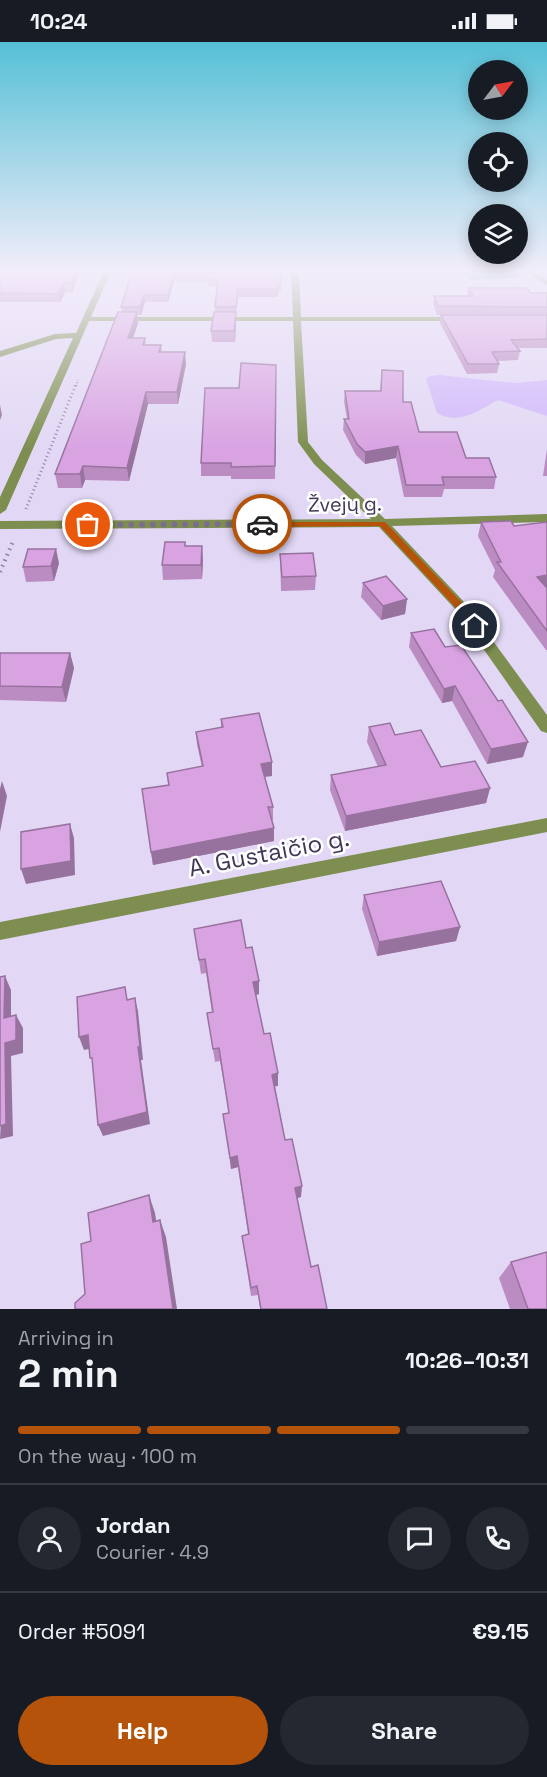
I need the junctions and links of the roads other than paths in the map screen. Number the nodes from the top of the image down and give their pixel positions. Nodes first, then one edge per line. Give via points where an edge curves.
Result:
1 (81, 330) edge
2 (298, 330) edge
3 (79, 335) junction
4 (0, 354) edge
5 (0, 510) edge
6 (547, 518) edge
7 (382, 523) junction
8 (0, 525) edge
9 (547, 727) edge
10 (547, 825) edge
11 (0, 931) edge

1 - 3 street
2 - 7 street via 303,442 318,462
3 - 4 street via 55,337
3 - 5 street
6 - 7 street, Žvejų g.
7 - 8 street, Žvejų g.
7 - 9 street via 460,607
10 - 11 street, A. Gustaičio g.

